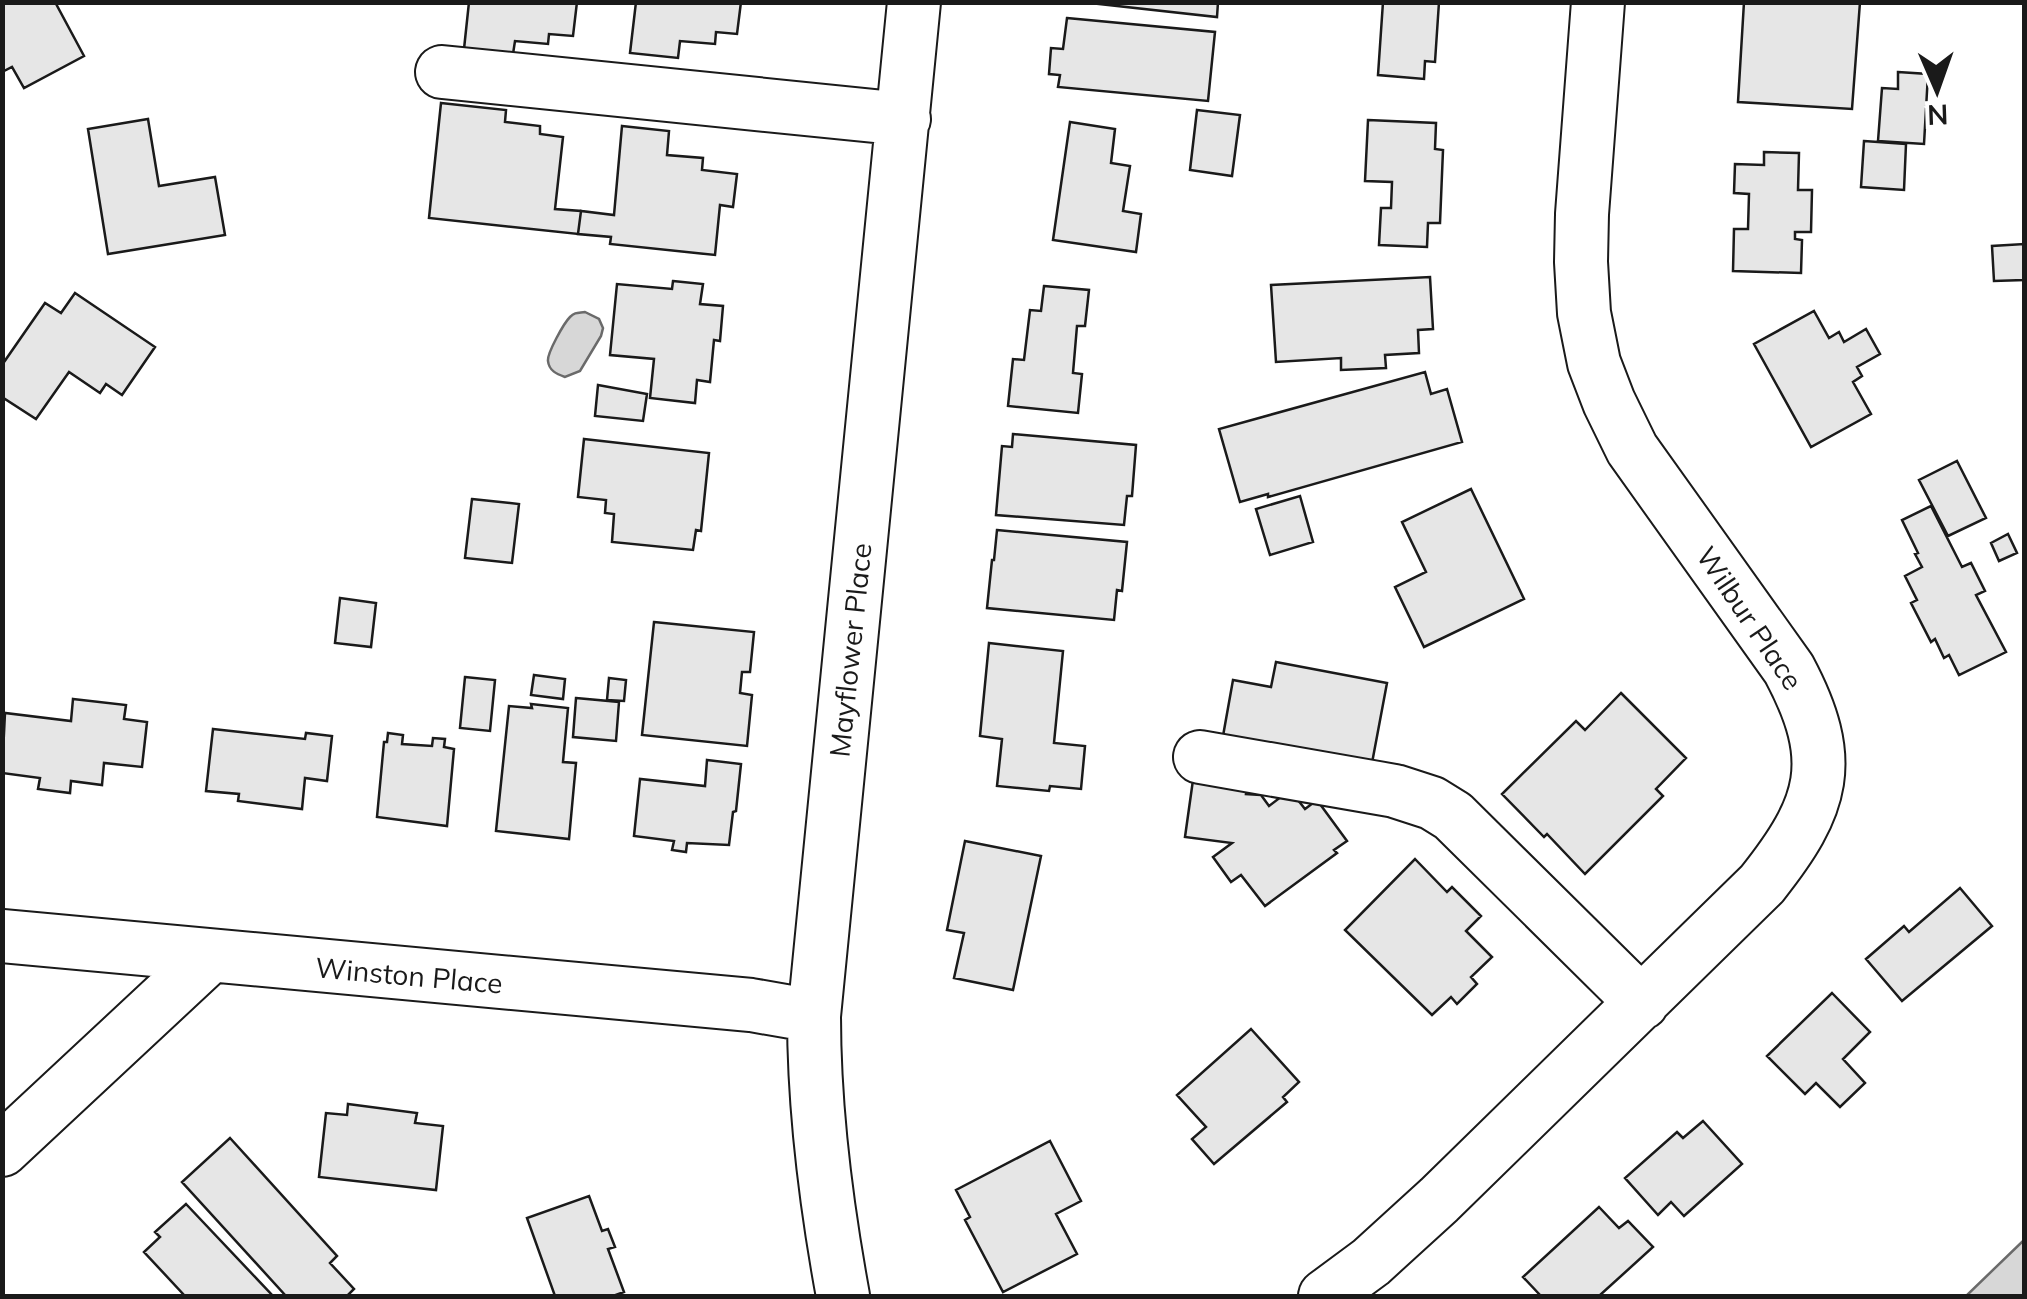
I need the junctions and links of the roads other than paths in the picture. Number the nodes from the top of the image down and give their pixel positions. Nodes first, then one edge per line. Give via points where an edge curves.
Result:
1 (914, 2) edge
2 (1598, 2) edge
3 (442, 72) dead end
4 (904, 119) junction
5 (1200, 757) dead end
6 (2, 936) edge
7 (209, 957) junction
8 (1642, 1002) junction
9 (814, 1016) junction
10 (2, 1150) edge
11 (843, 1296) edge
12 (1324, 1296) edge

1 - 4 street, Mayflower Place
2 - 8 street, Wilbur Place via 1581,262 1594,363 1632,449 1790,669 1816,732 1819,761 1817,791 1789,850
3 - 4 street
4 - 9 street, Mayflower Place
5 - 8 street via 1432,803 1453,816
6 - 7 street, Winston Place
7 - 9 street, Winston Place
7 - 10 street
8 - 12 street, Wilbur Place via 1439,1200
9 - 11 street, Mayflower Place via 830,1224

